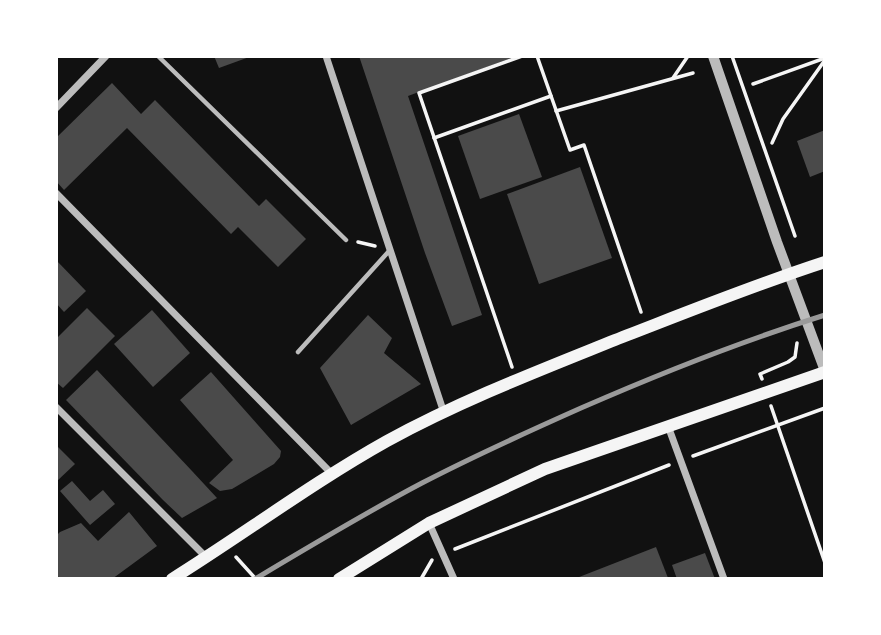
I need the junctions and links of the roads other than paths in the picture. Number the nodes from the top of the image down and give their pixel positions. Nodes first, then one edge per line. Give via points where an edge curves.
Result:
1 (106, 56) edge
2 (158, 56) edge
3 (326, 56) edge
4 (713, 56) edge
5 (56, 108) edge
6 (56, 193) edge
7 (346, 240) road end
8 (390, 250) junction
9 (825, 262) edge
10 (789, 274) junction
11 (298, 352) dead end
12 (825, 371) edge
13 (56, 407) edge
14 (444, 413) junction
15 (667, 426) junction
16 (332, 474) junction
17 (429, 523) junction
18 (206, 557) junction
19 (172, 579) edge
20 (338, 579) edge
21 (454, 579) edge
22 (724, 579) edge

1 - 5 street
2 - 7 lane
3 - 8 street
4 - 10 street
6 - 16 street
8 - 11 lane
8 - 14 street
9 - 10 main road
10 - 12 street
10 - 14 main road via 516,379
12 - 15 main road
13 - 18 street
14 - 16 main road
15 - 17 main road via 545,470
15 - 22 street
16 - 18 main road
17 - 20 main road
17 - 21 street
18 - 19 main road

